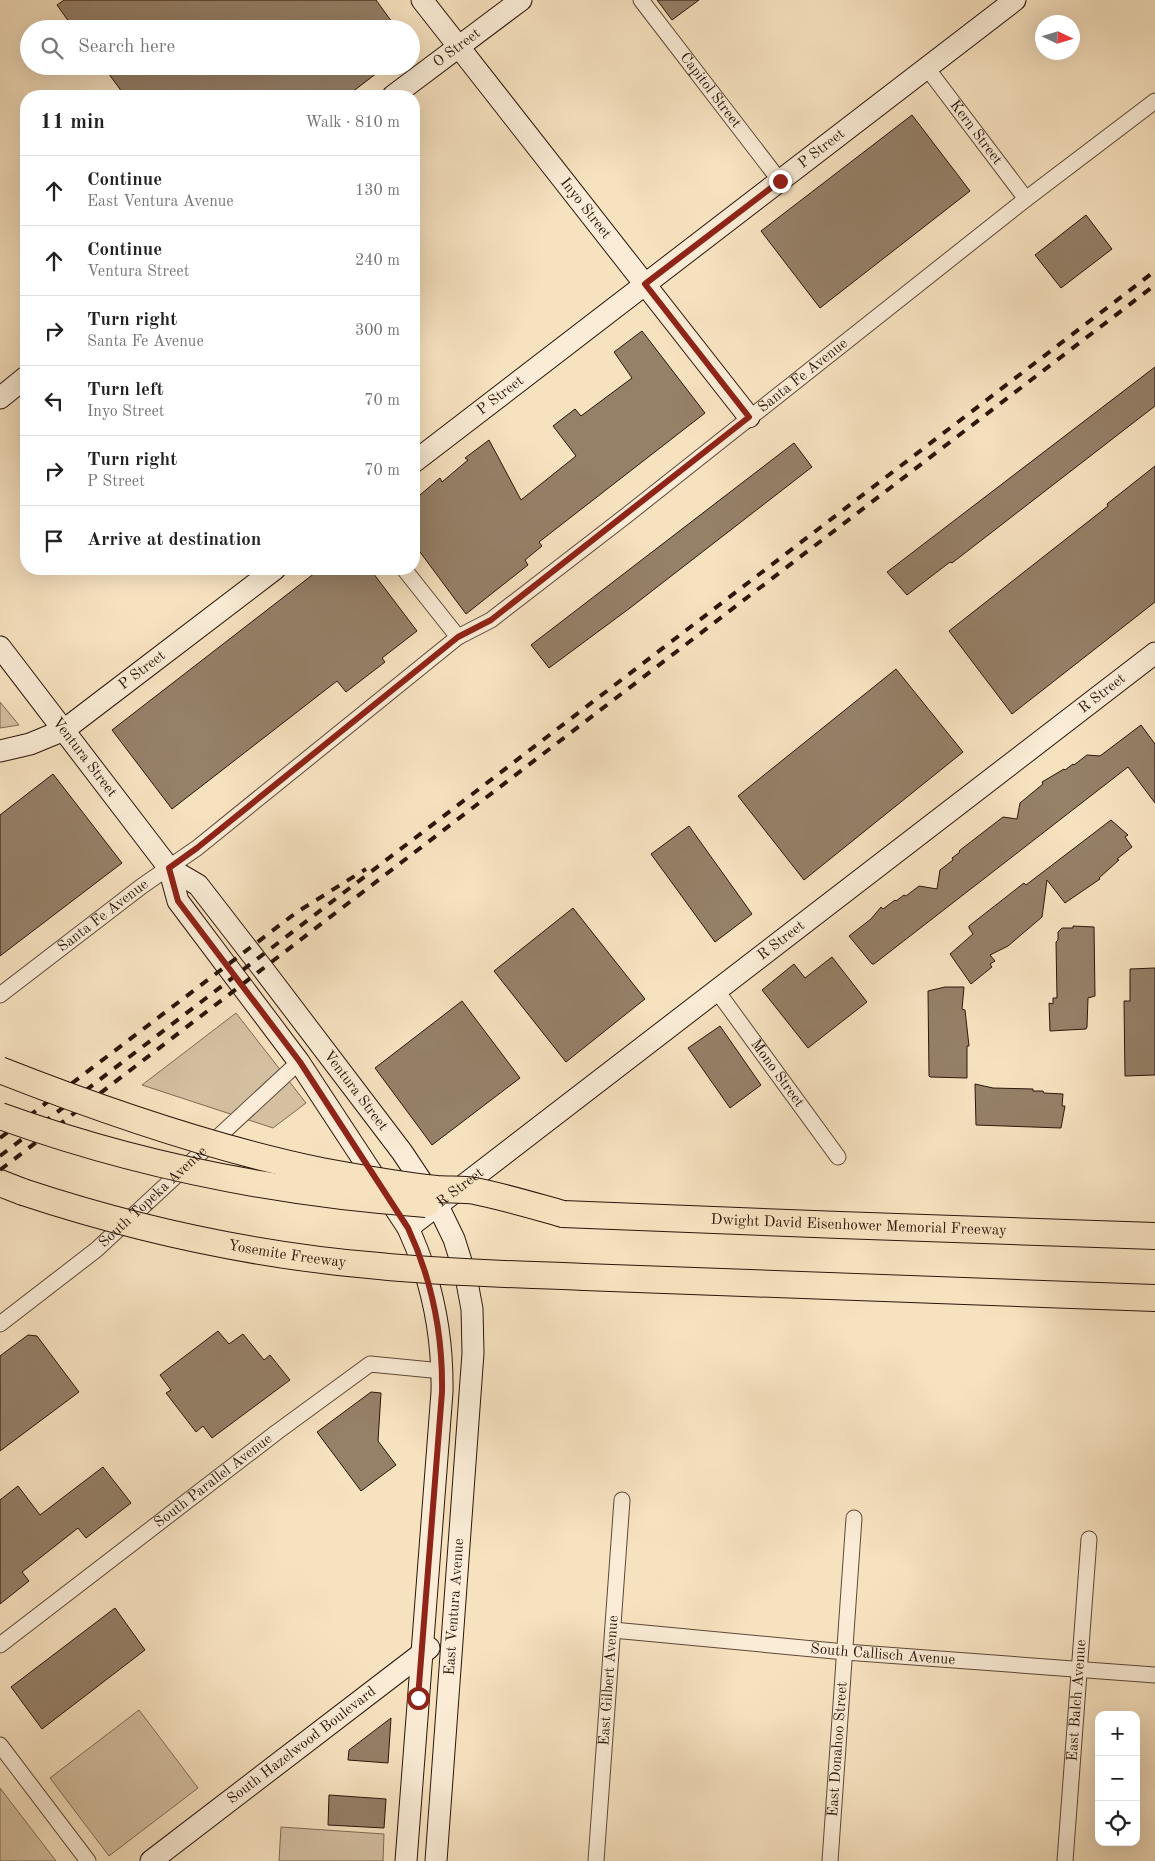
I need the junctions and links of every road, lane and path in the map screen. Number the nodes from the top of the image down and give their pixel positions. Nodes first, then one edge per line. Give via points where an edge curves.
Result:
1 (422, 0) edge
2 (521, 0) edge
3 (641, 0) edge
4 (1015, 0) edge
5 (458, 48) junction
6 (927, 68) junction
7 (401, 90) edge
8 (1155, 101) edge
9 (780, 181) junction
10 (1026, 198) junction
11 (645, 284) junction
12 (20, 382) edge
13 (0, 398) edge
14 (749, 417) junction
15 (420, 457) edge
16 (267, 575) edge
17 (409, 575) edge
18 (458, 637) junction
19 (0, 647) edge
20 (1155, 653) edge
21 (64, 730) junction
22 (0, 751) edge
23 (169, 868) junction
24 (717, 990) junction
25 (0, 995) edge
26 (300, 1062) junction
27 (0, 1070) edge
28 (0, 1116) edge
29 (838, 1157) dead end
30 (8, 1188) edge
31 (438, 1206) junction
32 (575, 1214) junction
33 (408, 1228) junction
34 (1155, 1236) edge
35 (1155, 1298) edge
36 (0, 1324) edge
37 (474, 1353) joint
38 (442, 1371) junction
39 (622, 1500) dead end
40 (854, 1518) dead end
41 (1089, 1539) dead end
42 (454, 1630) junction
43 (613, 1630) junction
44 (0, 1646) edge
45 (845, 1652) junction
46 (422, 1653) junction
47 (1080, 1670) junction
48 (1155, 1675) edge
49 (0, 1745) edge
50 (88, 1861) edge
51 (150, 1861) edge
52 (406, 1861) edge
53 (436, 1861) edge
54 (596, 1861) edge
55 (830, 1861) edge
56 (1065, 1861) edge

1 - 5 main road, Inyo Street
2 - 5 main road, O Street
3 - 9 street, Capitol Street
4 - 6 main road, P Street
5 - 7 main road, O Street
5 - 11 main road, Inyo Street
6 - 9 main road, P Street
6 - 10 street, Kern Street
8 - 10 street, Santa Fe Avenue
9 - 11 main road, P Street
10 - 14 street, Santa Fe Avenue
11 - 14 main road, Inyo Street
11 - 15 main road, P Street
12 - 13 main road
14 - 18 street, Santa Fe Avenue via 491,620
16 - 21 main road, P Street
17 - 18 street
18 - 23 street, Santa Fe Avenue
19 - 21 main road, Ventura Street
20 - 24 main road, R Street
21 - 22 main road, P Street via 30,744
21 - 23 main road, Ventura Street
23 - 25 street, Santa Fe Avenue
23 - 26 main road, Ventura Street via 178,901
23 - 31 main road, Ventura Street via 198,885 396,1144
24 - 29 street, Mono Street
24 - 31 main road, R Street
26 - 33 main road, Ventura Street
26 - 36 street, South Topeka Avenue via 96,1250
27 - 32 highway, bridge via 168,1131 239,1150 360,1178 474,1191
28 - 32 highway, bridge via 131,1156 264,1185 414,1203
30 - 35 highway, Yosemite Freeway, bridge via 131,1224 204,1240 377,1266 451,1272
31 - 33 main road, R Street
31 - 37 main road, Ventura Street via 454,1239 466,1276 472,1309
32 - 34 highway, Dwight David Eisenhower Memorial Freeway
33 - 38 main road, Ventura Street via 432,1292
37 - 42 main road, East Ventura Avenue
38 - 44 street, South Parallel Avenue via 370,1364
38 - 46 main road, East Ventura Avenue
39 - 43 street, East Gilbert Avenue
40 - 45 street, East Donahoo Street
41 - 47 street, East Balch Avenue
42 - 46 main road, South Hazelwood Boulevard
42 - 53 main road, East Ventura Avenue
43 - 45 street, South Callisch Avenue
43 - 54 street, East Gilbert Avenue
45 - 47 street, South Callisch Avenue
45 - 55 street, East Donahoo Street
46 - 51 main road, South Hazelwood Boulevard
46 - 52 main road, East Ventura Avenue
47 - 48 street, South Callisch Avenue
47 - 56 street, East Balch Avenue
49 - 50 street

